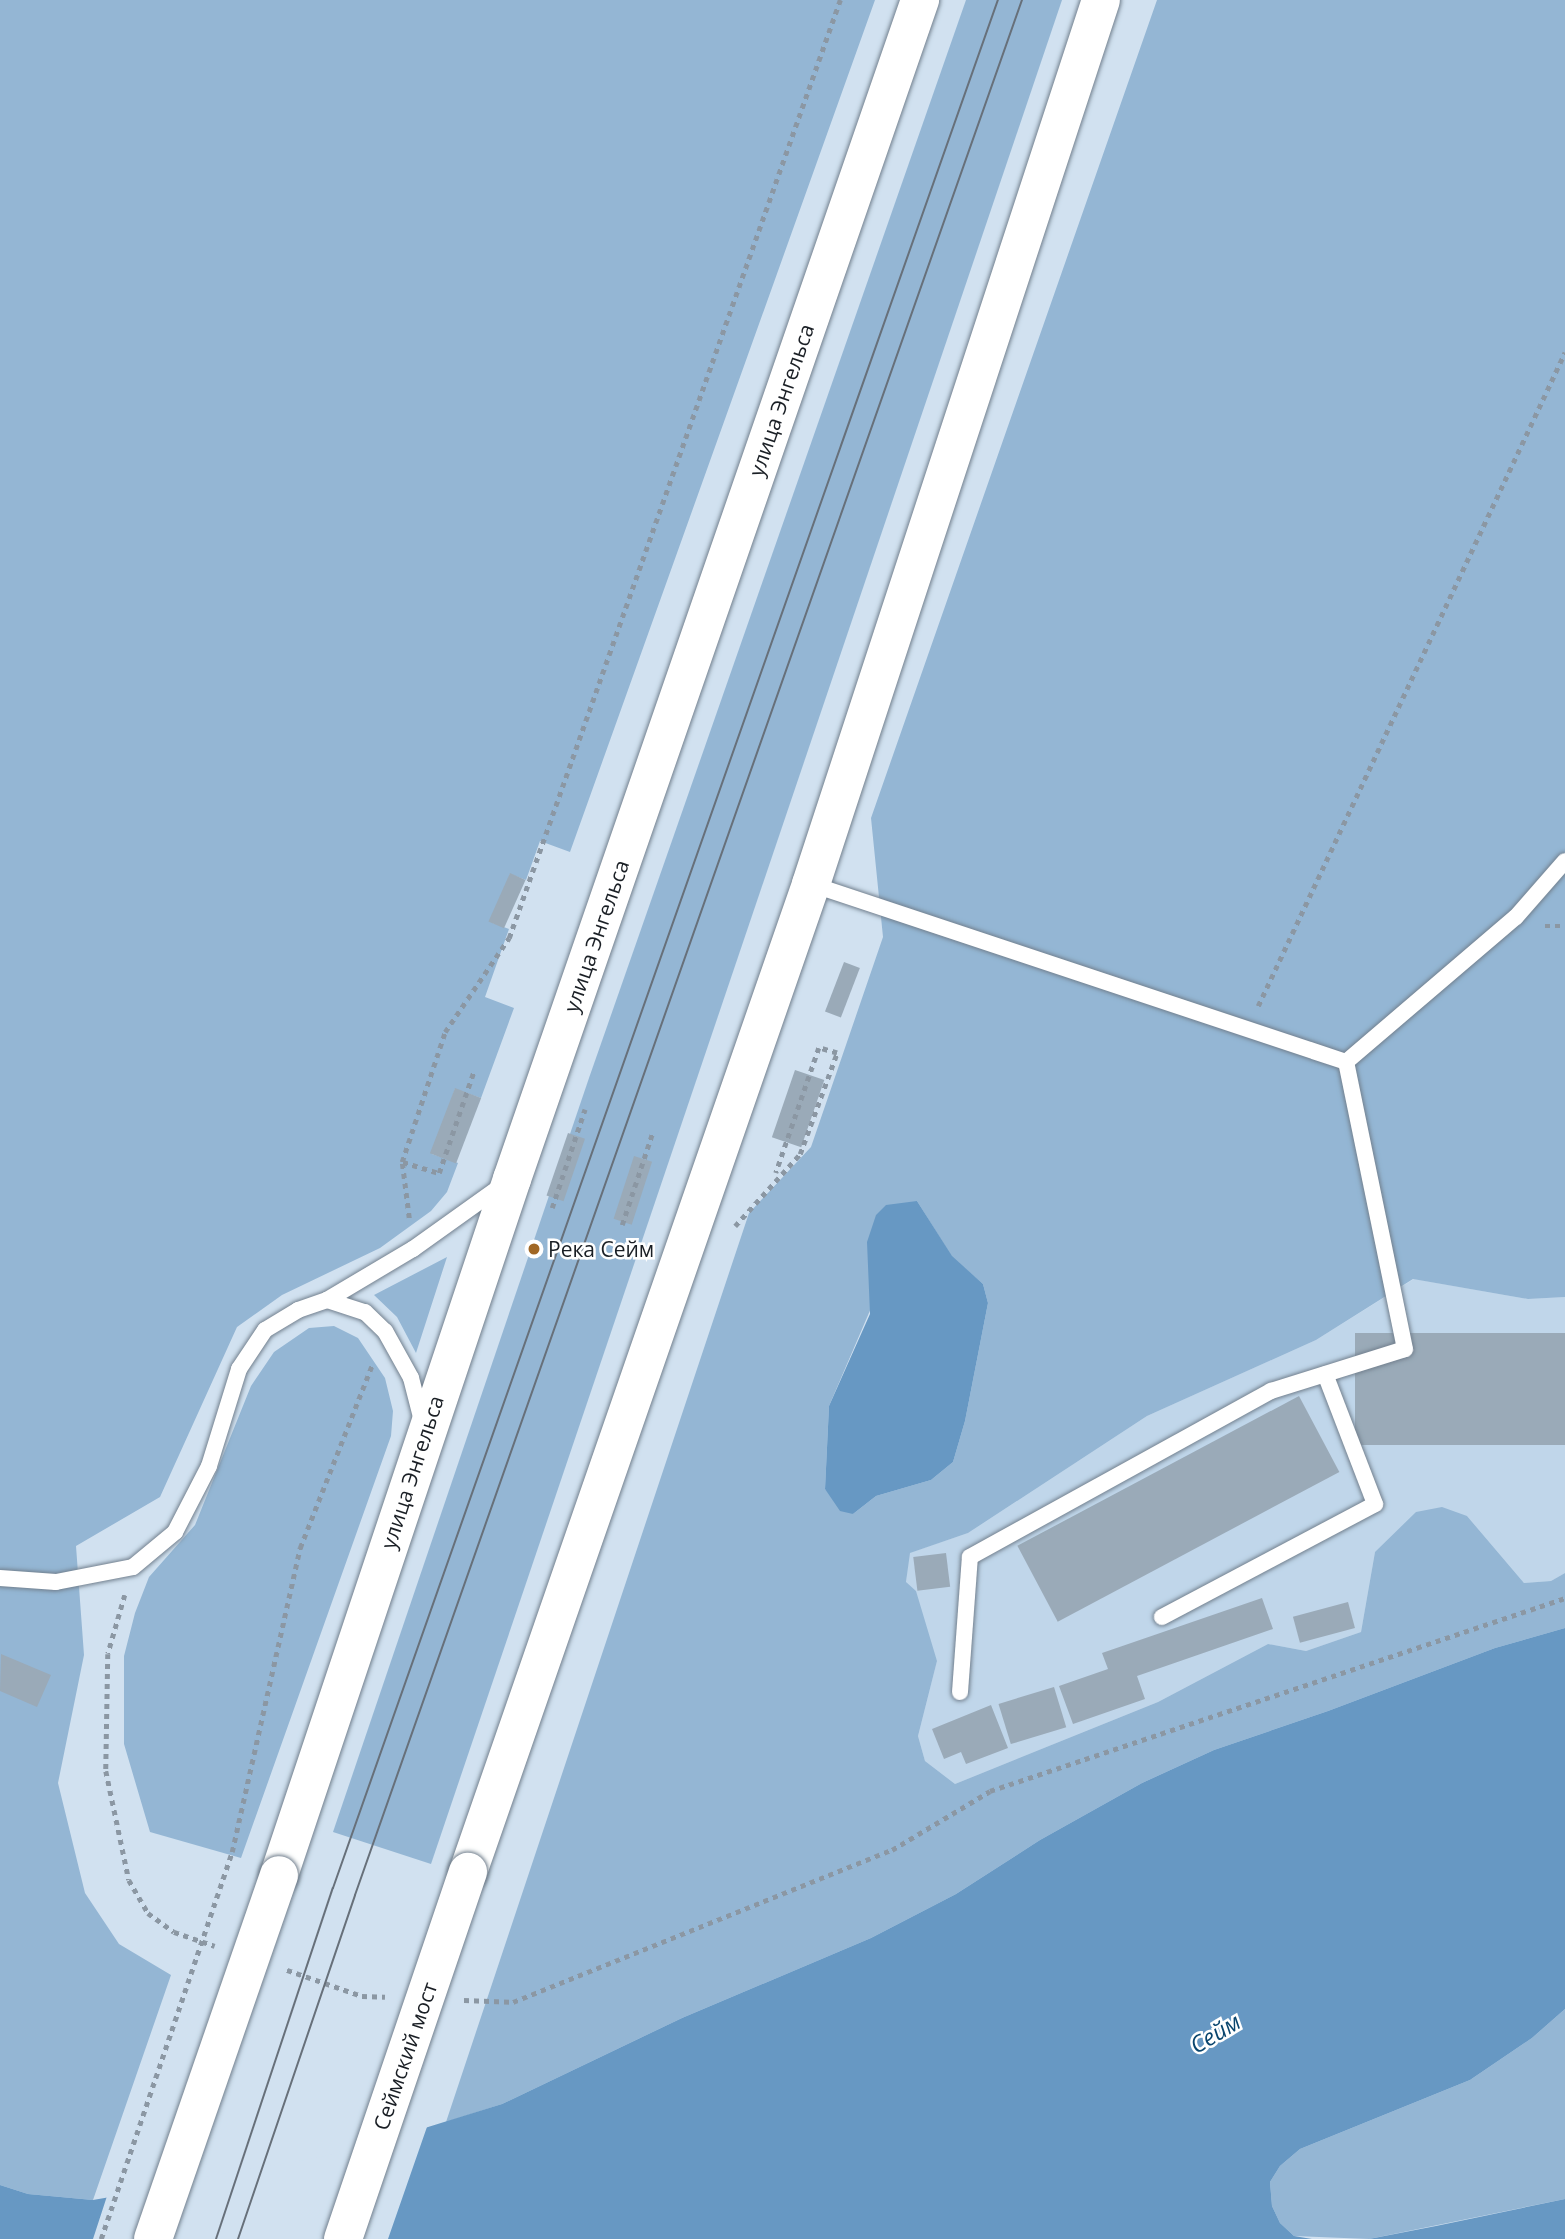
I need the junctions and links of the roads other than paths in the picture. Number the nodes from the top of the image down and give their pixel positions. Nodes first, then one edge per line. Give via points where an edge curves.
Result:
1 (920, 0) edge
2 (1101, 0) edge
3 (1565, 861) edge
4 (811, 884) junction
5 (1346, 1062) junction
6 (512, 1178) junction
7 (327, 1300) junction
8 (1325, 1374) junction
9 (422, 1440) junction
10 (0, 1578) edge
11 (1162, 1616) dead end
12 (960, 1692) dead end
13 (153, 2239) edge
14 (343, 2239) edge

1 - 6 main road, улица Энгельса
2 - 4 main road
3 - 5 lane via 1516,917
4 - 5 lane
4 - 14 main road, Сеймский мост, bridge
5 - 8 lane via 1405,1349
6 - 7 lane via 413,1249
6 - 9 main road, улица Энгельса
7 - 9 lane via 365,1312 386,1331 421,1406
7 - 10 lane via 265,1330 239,1369 209,1466 175,1532 133,1567 56,1582
8 - 11 lane via 1375,1504
8 - 12 lane via 1271,1391 970,1558
9 - 13 main road, улица Энгельса, bridge

